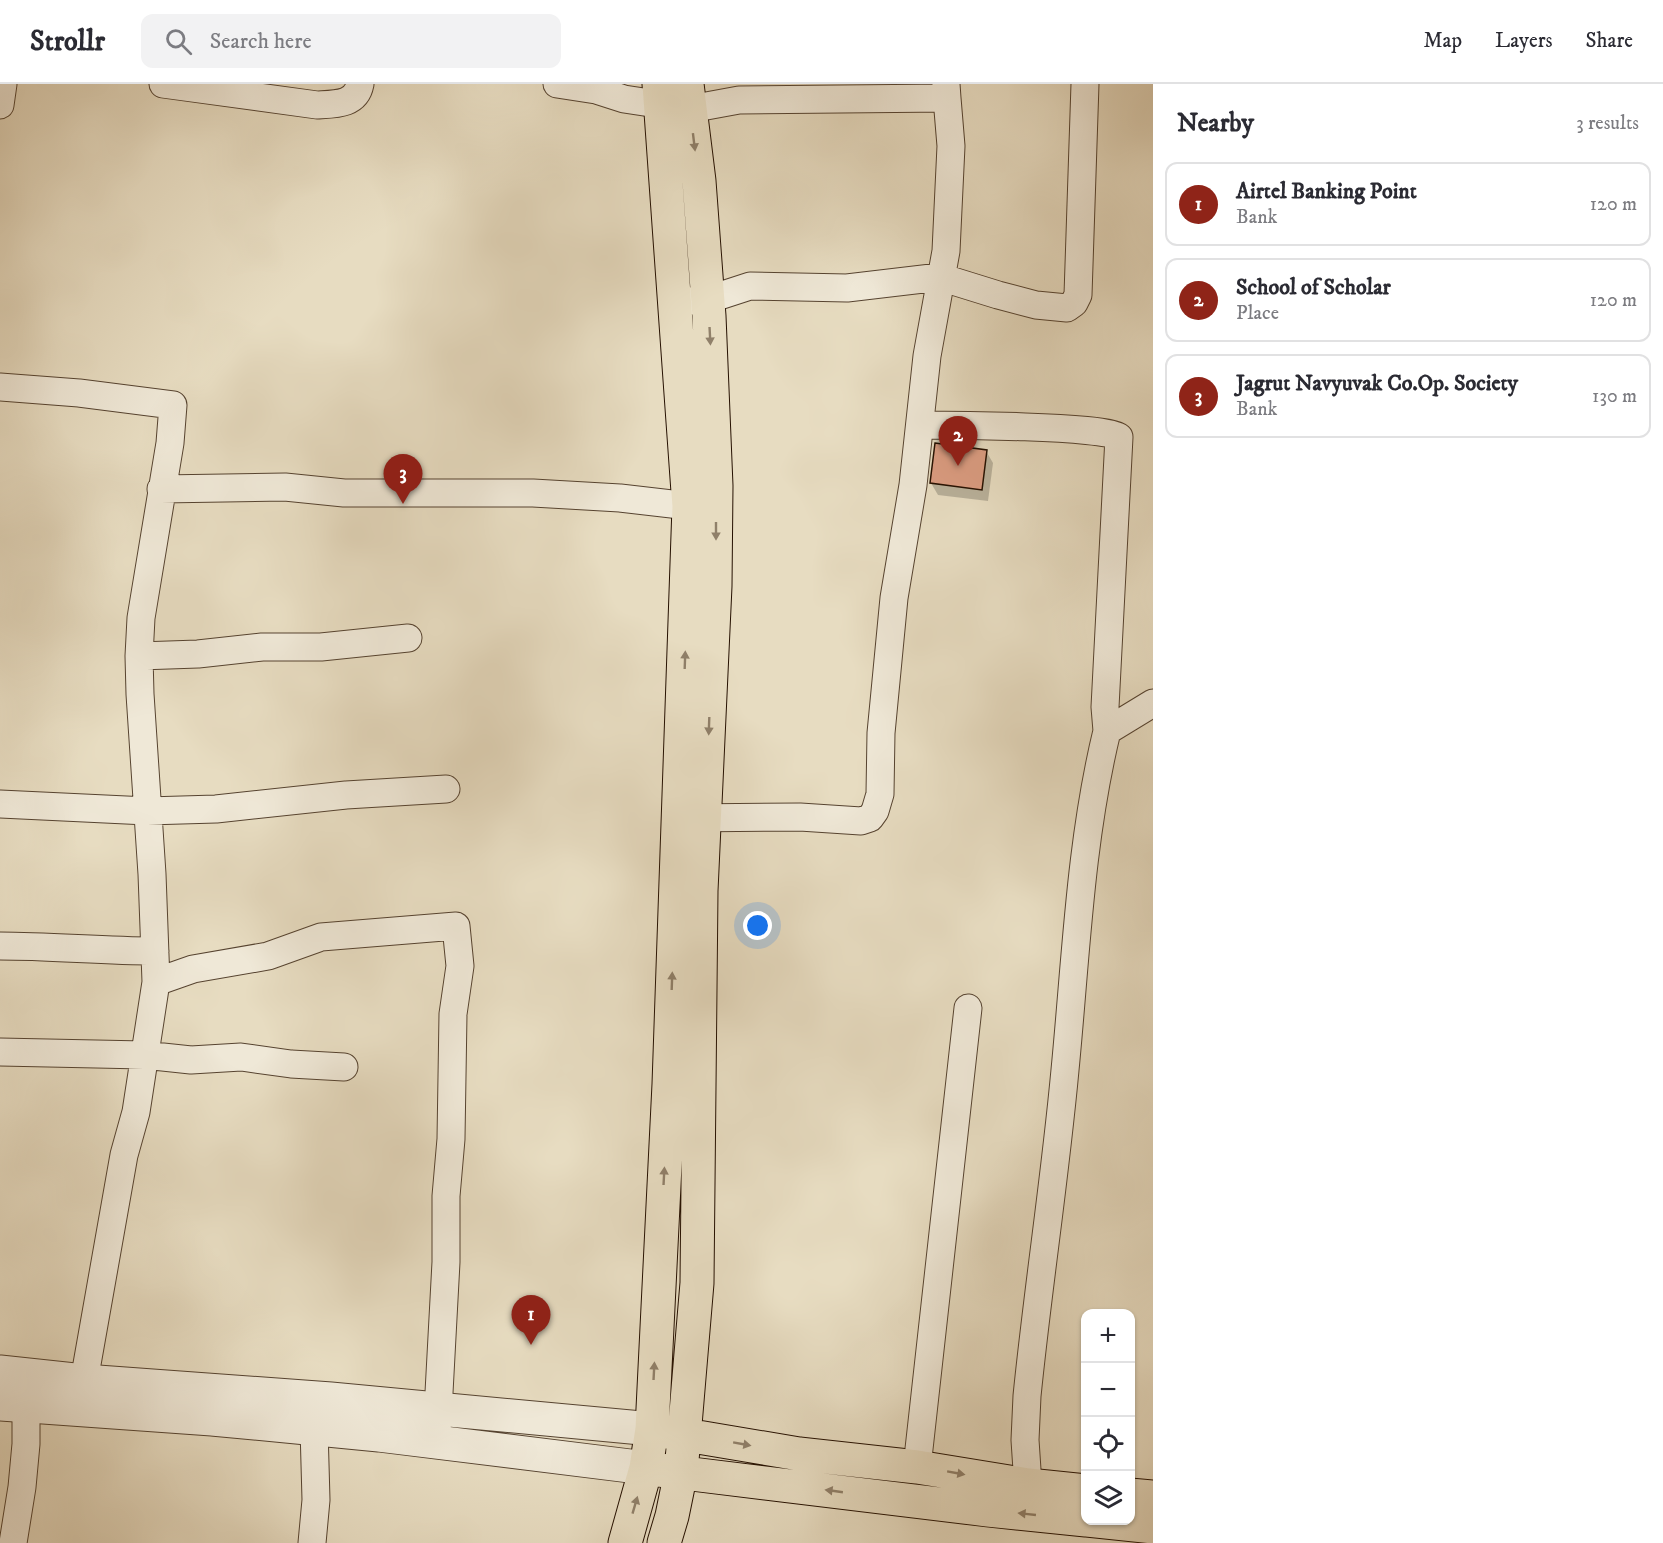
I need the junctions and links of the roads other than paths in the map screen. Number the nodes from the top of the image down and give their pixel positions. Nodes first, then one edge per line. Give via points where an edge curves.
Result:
1 (3, 84) edge
2 (163, 84) edge
3 (360, 84) edge
4 (557, 84) edge
5 (1085, 84) edge
6 (946, 91) edge
7 (674, 95) edge
8 (0, 105) edge
9 (940, 277) junction
10 (691, 301) junction
11 (0, 387) edge
12 (920, 425) junction
13 (161, 489) junction
14 (689, 506) junction
15 (408, 638) dead end
16 (139, 656) junction
17 (1153, 703) edge
18 (1107, 731) junction
19 (446, 789) dead end
20 (0, 804) edge
21 (147, 811) junction
22 (692, 819) junction
23 (0, 946) edge
24 (155, 951) junction
25 (156, 982) junction
26 (968, 1008) dead end
27 (0, 1052) edge
28 (144, 1055) junction
29 (344, 1066) dead end
30 (13, 1373) edge
31 (84, 1381) junction
32 (13, 1405) edge
33 (437, 1409) junction
34 (314, 1428) junction
35 (652, 1429) junction
36 (684, 1435) junction
37 (436, 1443) junction
38 (917, 1467) junction
39 (646, 1468) junction
40 (681, 1472) junction
41 (1028, 1485) junction
42 (1081, 1490) edge
43 (1135, 1495) edge
44 (1153, 1497) edge
45 (1081, 1520) edge
46 (1134, 1525) edge
47 (1153, 1527) edge
48 (13, 1543) edge
49 (312, 1543) edge
50 (625, 1543) edge
51 (664, 1543) edge

1 - 8 street
2 - 3 street via 317,105 350,100 359,92
4 - 7 street
5 - 9 street via 1078,295 1074,303 1067,308 1036,305
6 - 7 street via 739,100
6 - 9 street via 951,146 949,212
7 - 10 highway
9 - 10 street via 847,288 750,286
9 - 12 street
10 - 14 highway
10 -> 22 highway via 716,486 715,586
11 - 13 street via 172,405
12 - 18 street via 1096,432 1116,434 1119,438
12 - 22 street via 889,640 876,811 861,821 800,817
13 - 14 street via 285,487 344,494 533,494
13 - 16 street
22 -> 14 highway
15 - 16 street via 321,647
16 - 21 street
17 - 18 street
18 - 41 street via 1090,806 1084,855 1065,1071 1032,1351 1025,1440
19 - 21 street via 216,809
20 - 21 street
21 - 24 street
35 -> 22 highway via 669,1084
22 - 36 highway via 701,891 697,1283
23 - 24 street
24 - 25 street
25 - 28 street
25 - 33 street via 193,969 268,956 321,937 456,926 460,966 453,1014 451,1139
26 - 38 street
27 - 28 street
28 - 29 street
28 - 31 street
30 - 31 street
30 - 32 street
31 - 33 street
32 - 34 street
32 - 48 street via 23,1476
33 - 35 street
33 - 37 street
34 - 37 street
34 - 49 street via 316,1500
35 - 36 highway
35 - 39 highway
36 -> 38 highway via 799,1454
36 - 40 highway
37 - 39 street
38 -> 41 highway
39 - 40 highway
50 -> 39 highway
45 -> 40 highway
40 - 51 highway
41 - 42 highway
43 - 44 highway
46 - 47 highway

